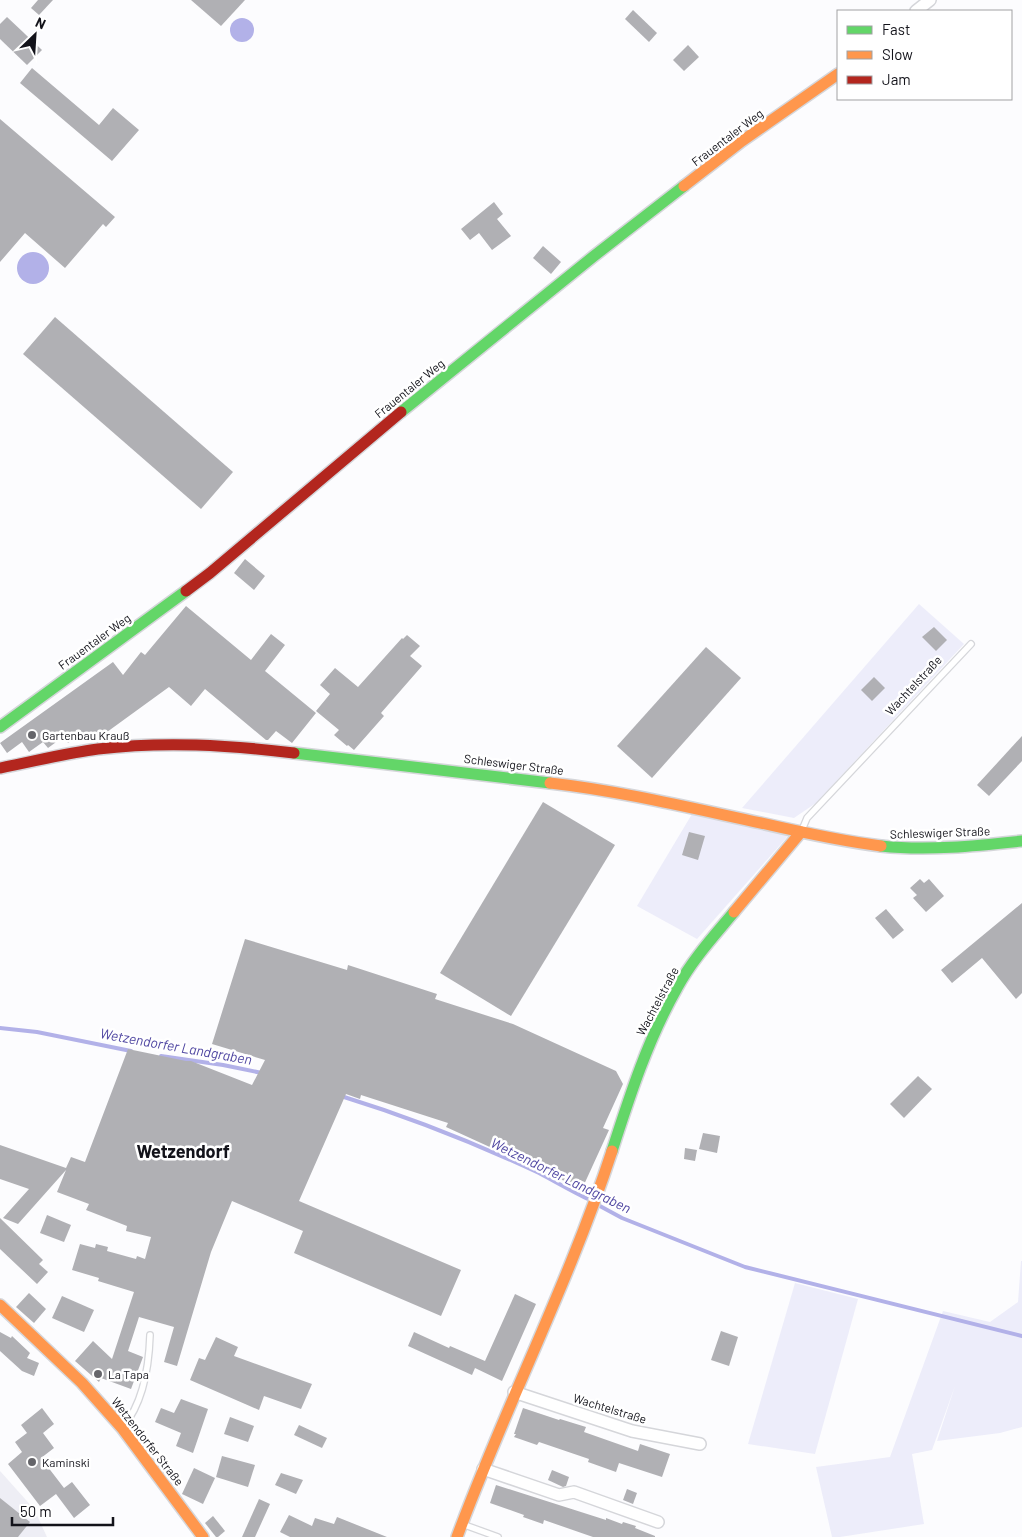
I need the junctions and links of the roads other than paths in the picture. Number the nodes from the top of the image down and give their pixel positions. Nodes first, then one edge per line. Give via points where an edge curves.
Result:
1 (930, 0) edge
2 (917, 10) edge
3 (837, 75) edge
4 (971, 644) dead end
5 (0, 728) edge
6 (0, 768) edge
7 (801, 832) junction
8 (1022, 841) edge
9 (0, 1305) edge
10 (150, 1335) dead end
11 (514, 1392) junction
12 (122, 1428) junction
13 (700, 1444) dead end
14 (483, 1469) junction
15 (658, 1522) dead end
16 (462, 1524) junction
17 (203, 1537) edge
18 (457, 1537) edge
19 (498, 1537) edge

1 - 2 street
3 - 5 street, Frauentaler Weg via 742,141 594,256 376,432 210,573
4 - 7 lane, Wachtelstraße via 807,818
6 - 7 street, Schleswiger Straße via 97,749 169,744 238,746 580,786
7 - 8 street, Schleswiger Straße via 899,848
7 - 11 street, Wachtelstraße via 693,963 657,1026 637,1075 592,1211
9 - 12 street, Wetzendorfer Straße via 82,1383
10 - 12 lane via 150,1358 136,1410
11 - 13 street, Wachtelstraße via 632,1431
11 - 14 street, Wachtelstraße
12 - 17 street, Wetzendorfer Straße
14 - 15 street via 559,1494 574,1492
14 - 16 street, Wachtelstraße
16 - 18 street, Wachtelstraße
16 - 19 lane

